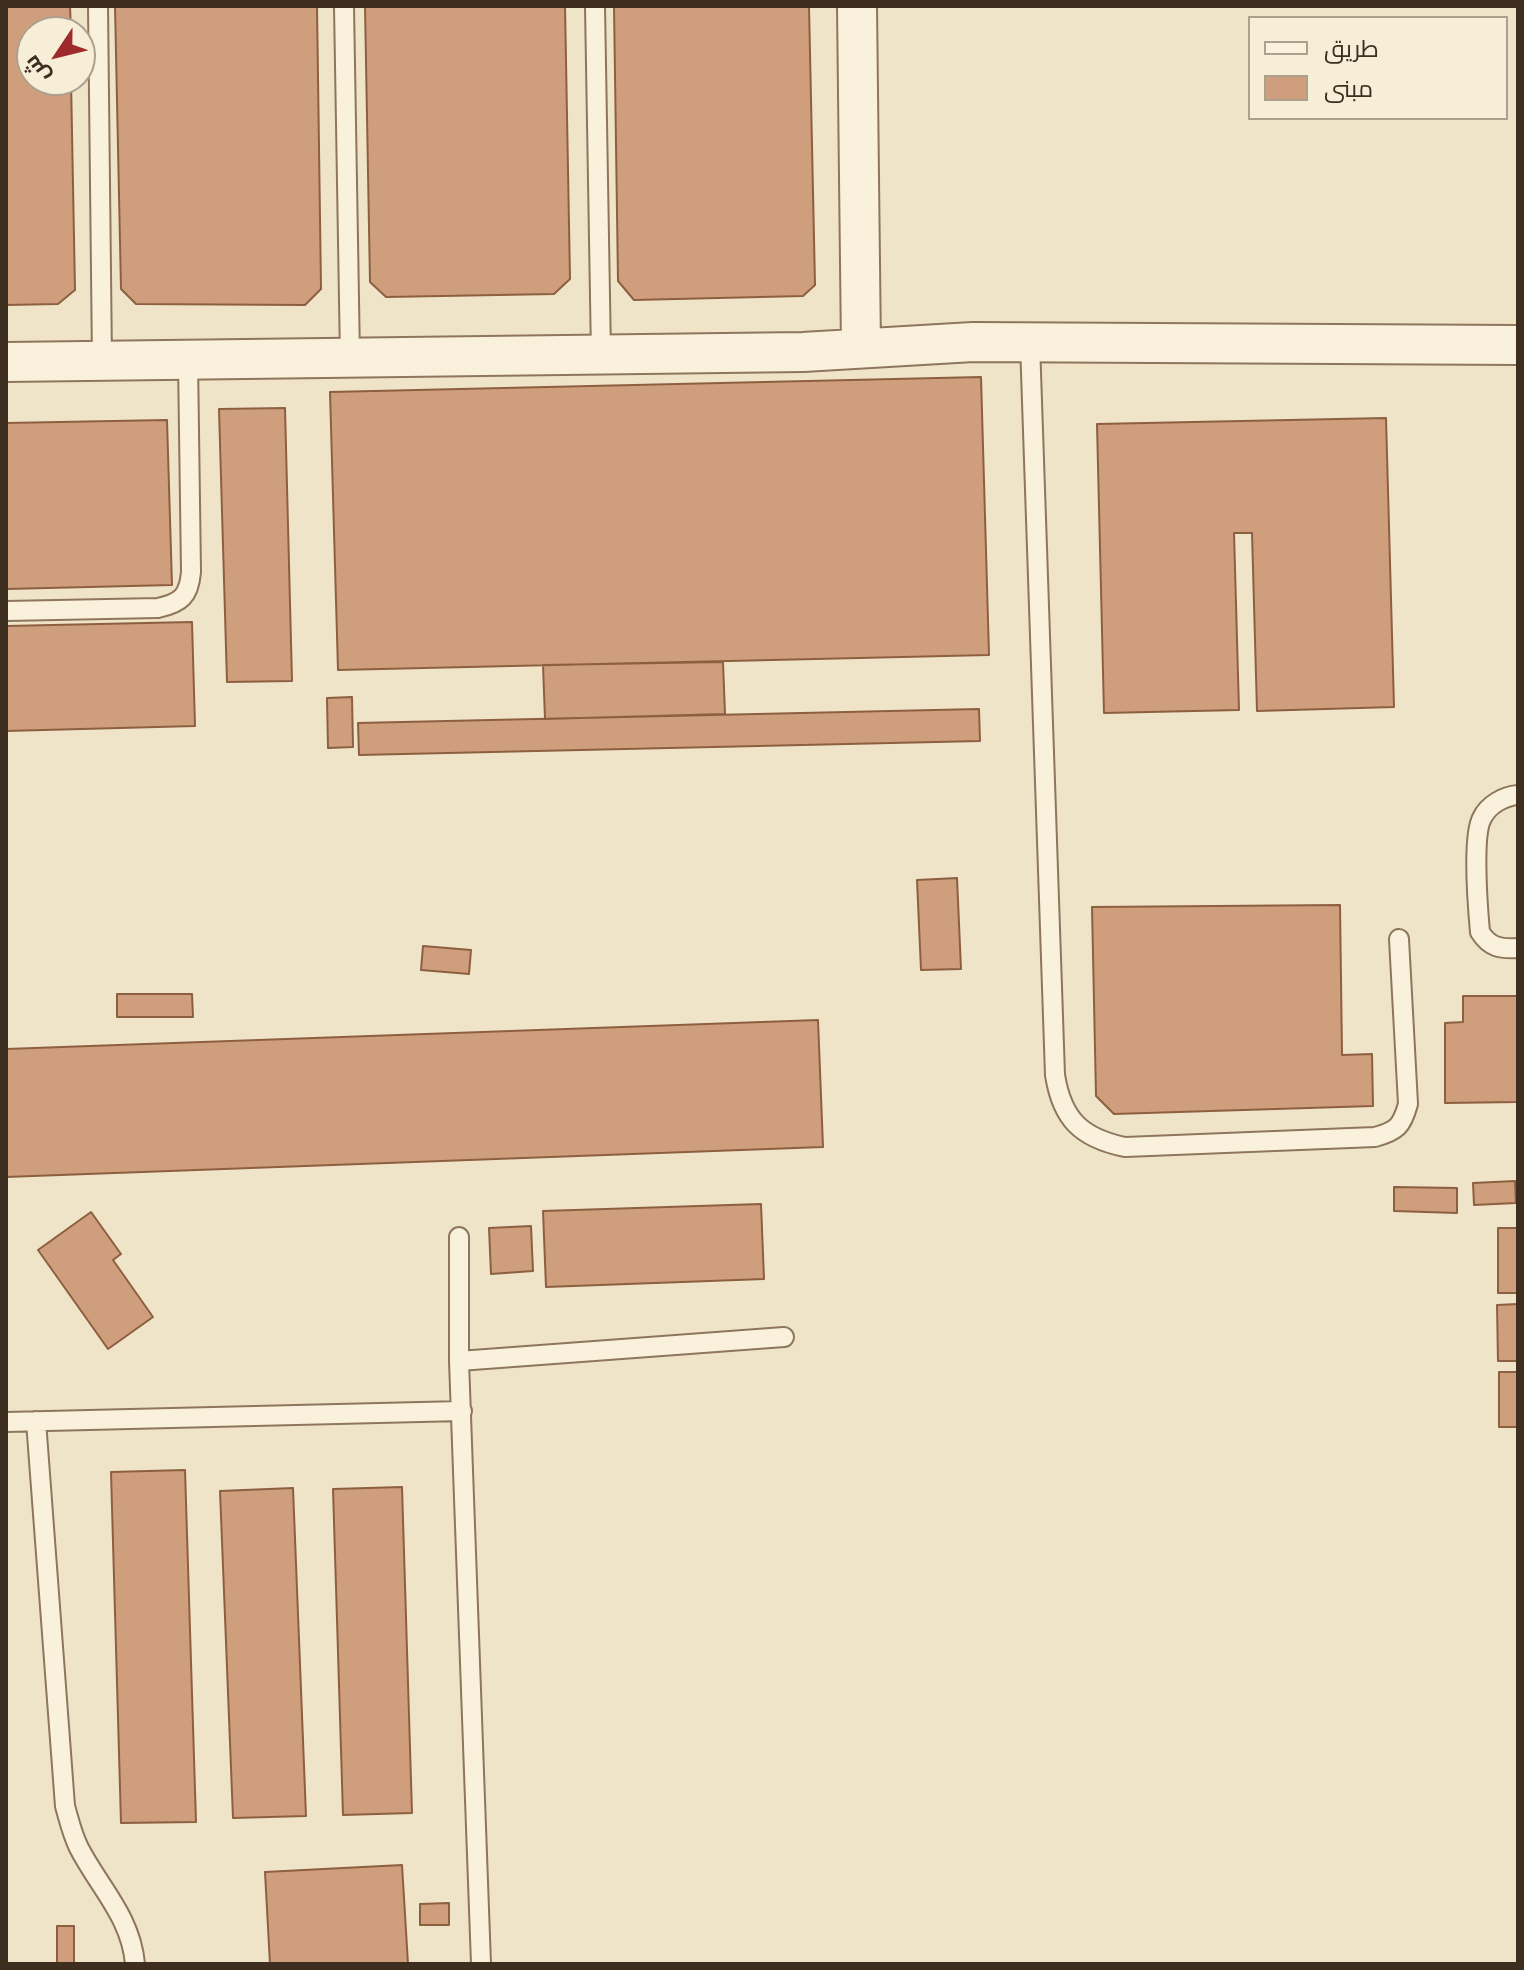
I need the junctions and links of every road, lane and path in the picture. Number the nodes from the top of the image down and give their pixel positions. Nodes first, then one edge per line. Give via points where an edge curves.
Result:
1 (98, 6) edge
2 (344, 6) edge
3 (595, 6) edge
4 (857, 6) edge
5 (1030, 343) junction
6 (1518, 345) edge
7 (861, 348) junction
8 (601, 354) junction
9 (350, 358) junction
10 (102, 360) junction
11 (188, 360) junction
12 (6, 362) edge
13 (6, 611) edge
14 (1518, 795) edge
15 (1399, 939) dead end
16 (1518, 948) edge
17 (459, 1237) dead end
18 (784, 1337) dead end
19 (459, 1361) junction
20 (462, 1411) junction
21 (36, 1421) junction
22 (6, 1422) edge
23 (135, 1964) edge
24 (481, 1964) edge

1 - 10 lane
2 - 9 lane
3 - 8 lane
4 - 7 street
5 - 6 street
5 - 7 street
5 - 15 lane via 1055,1075 1069,1117 1103,1143 1125,1147 1375,1137 1392,1132 1408,1104
7 - 8 street
8 - 9 street
9 - 11 street
10 - 11 street
10 - 12 street
11 - 13 lane via 191,572 183,598 158,608
14 - 16 lane via 1495,802 1476,835 1480,932 1494,947
17 - 19 lane
18 - 19 lane
19 - 20 lane
20 - 21 lane
20 - 24 lane
21 - 22 lane
21 - 23 lane via 65,1806 78,1846 125,1923

